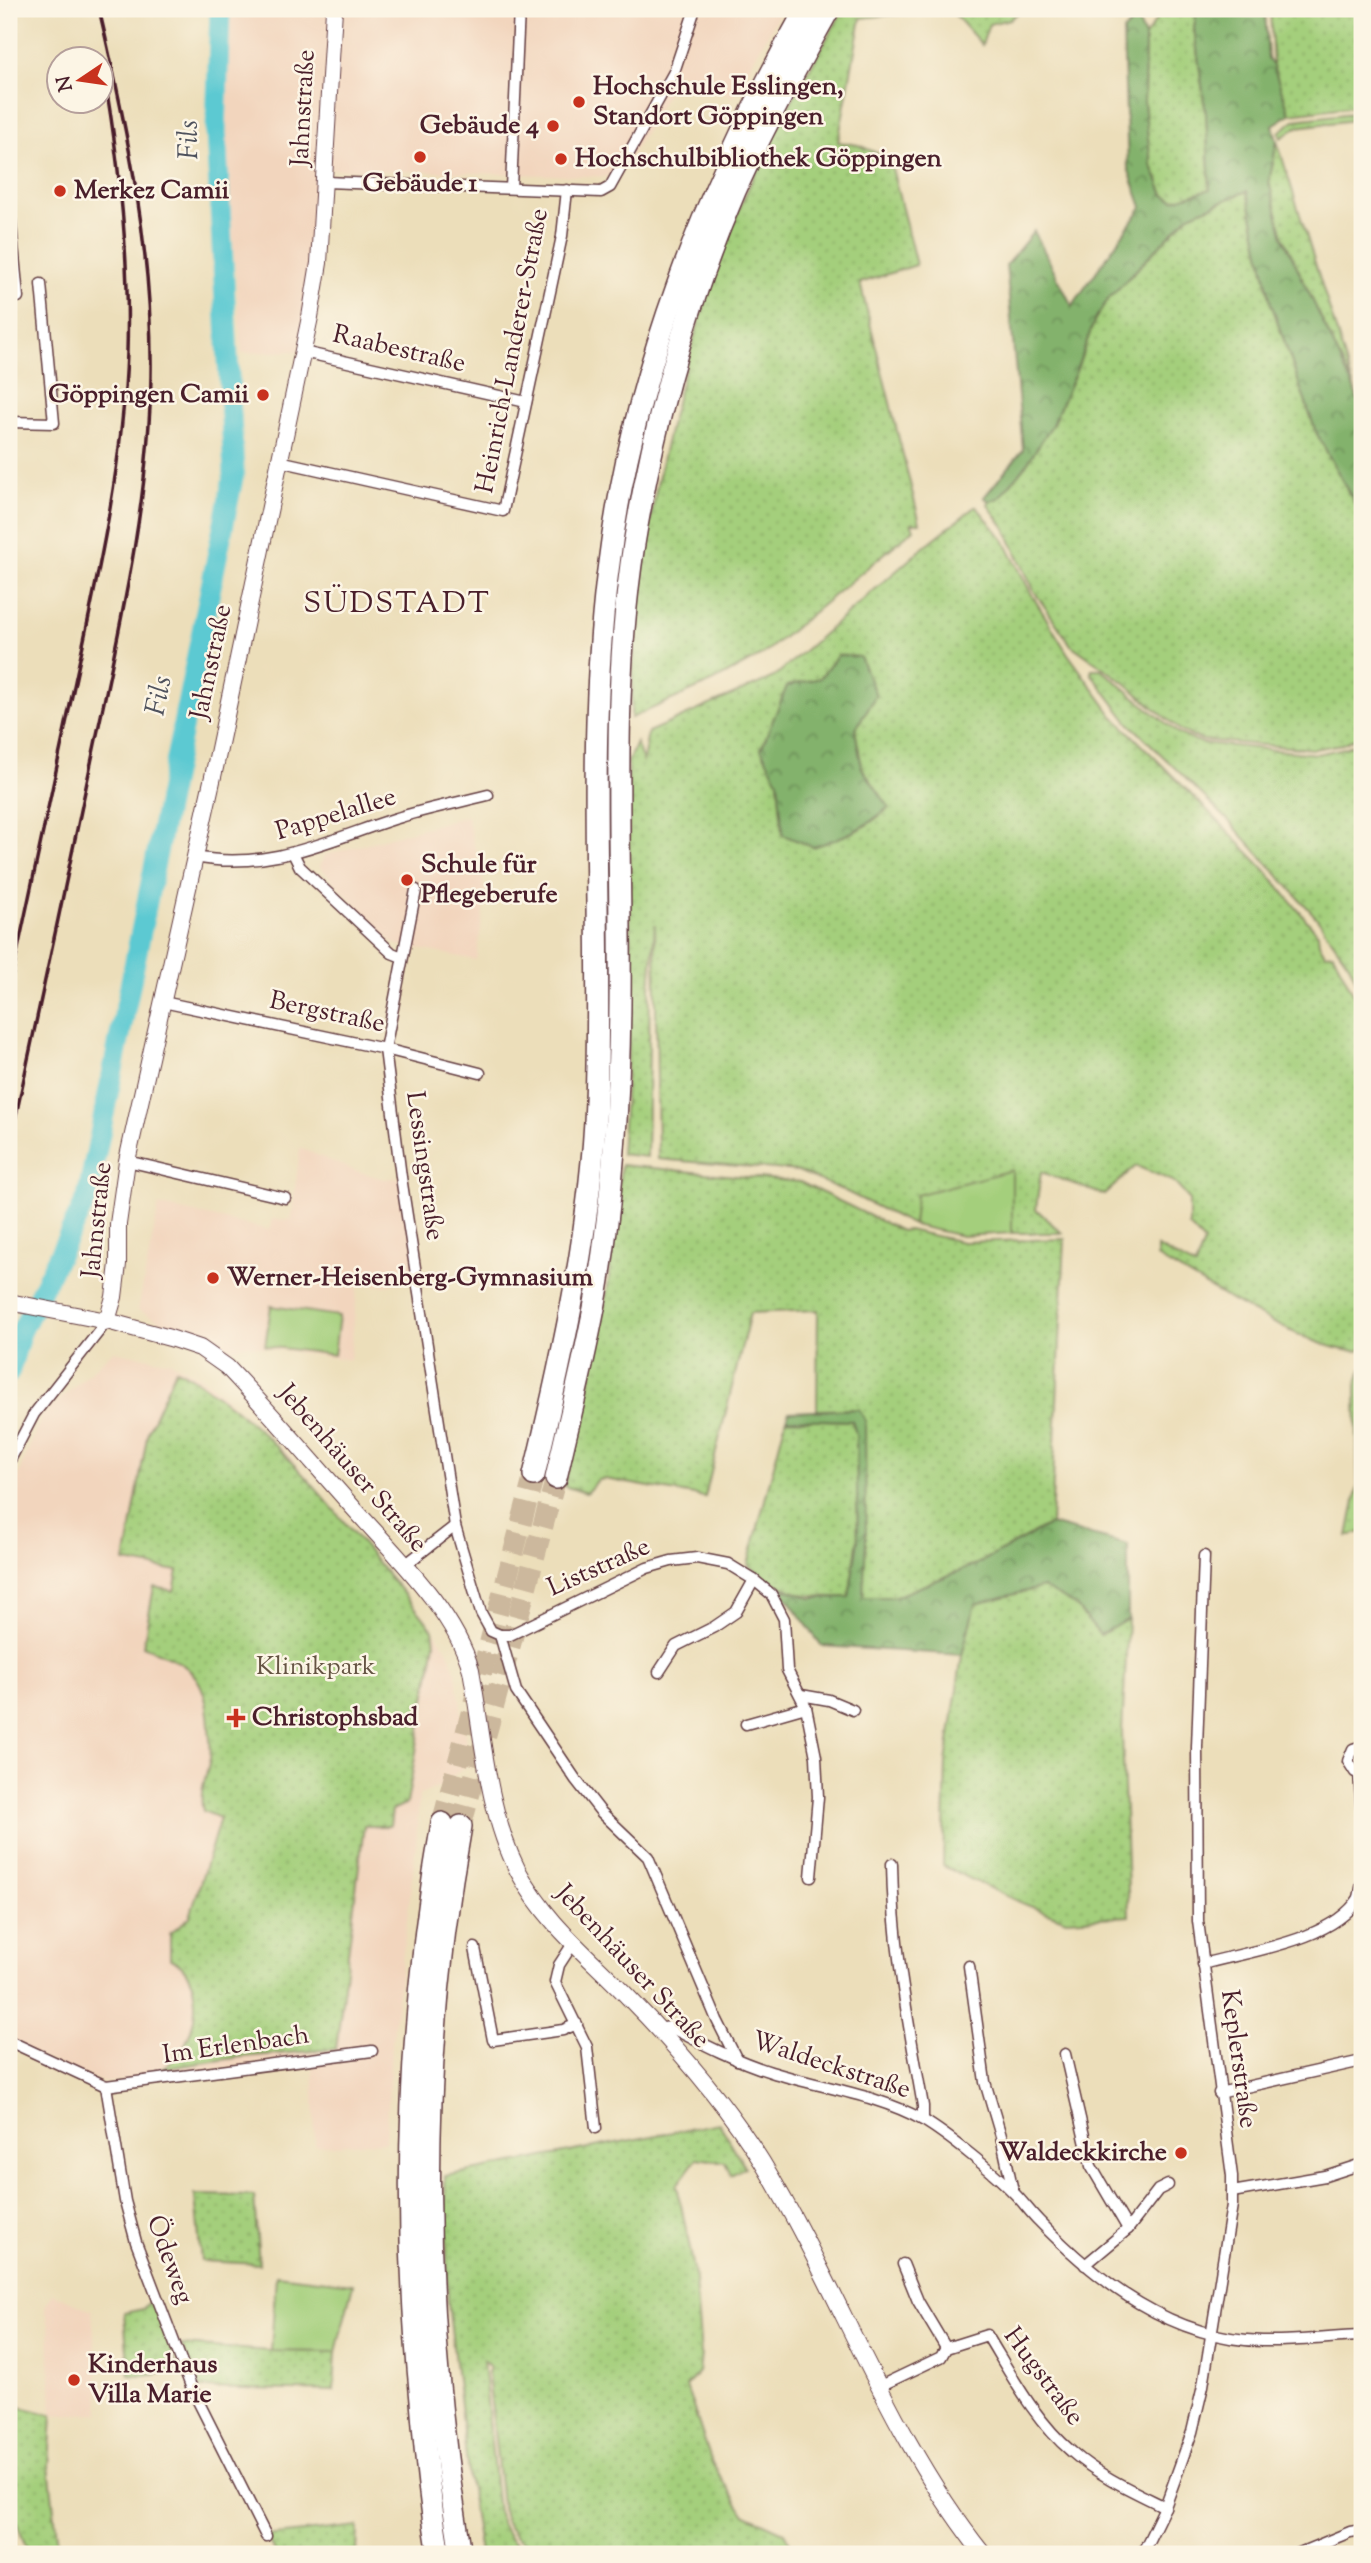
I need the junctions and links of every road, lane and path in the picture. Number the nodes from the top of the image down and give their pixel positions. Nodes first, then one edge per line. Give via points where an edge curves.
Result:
1 (334, 9) edge
2 (519, 9) edge
3 (695, 9) edge
4 (806, 9) edge
5 (830, 9) edge
6 (325, 182) junction
7 (511, 188) junction
8 (567, 190) junction
9 (9, 202) edge
10 (41, 284) dead end
11 (18, 297) dead end
12 (303, 352) junction
13 (526, 402) junction
14 (9, 422) edge
15 (279, 461) junction
16 (488, 795) dead end
17 (293, 853) junction
18 (195, 857) junction
19 (416, 890) dead end
20 (402, 957) junction
21 (163, 1002) junction
22 (384, 1049) junction
23 (480, 1073) dead end
24 (127, 1161) junction
25 (285, 1198) dead end
26 (9, 1302) edge
27 (107, 1321) junction
28 (9, 1462) edge
29 (534, 1475) tunnel mouth
30 (556, 1478) tunnel mouth
31 (455, 1526) junction
32 (1204, 1556) dead end
33 (405, 1566) junction
34 (754, 1580) junction
35 (500, 1635) junction
36 (659, 1672) dead end
37 (801, 1695) junction
38 (806, 1707) junction
39 (853, 1710) dead end
40 (746, 1724) dead end
41 (1362, 1746) edge
42 (1360, 1774) edge
43 (1362, 1816) edge
44 (892, 1864) dead end
45 (811, 1877) dead end
46 (1362, 1883) edge
47 (1361, 1898) edge
48 (572, 1945) junction
49 (475, 1948) dead end
50 (1203, 1964) junction
51 (969, 1966) dead end
52 (577, 2024) junction
53 (658, 2029) junction
54 (9, 2041) edge
55 (372, 2051) dead end
56 (1065, 2054) dead end
57 (737, 2060) junction
58 (1362, 2061) edge
59 (106, 2086) junction
60 (1219, 2093) junction
61 (923, 2120) junction
62 (596, 2128) dead end
63 (1362, 2164) edge
64 (1168, 2185) dead end
65 (1013, 2191) junction
66 (1233, 2192) junction
67 (1128, 2229) junction
68 (903, 2264) dead end
69 (1085, 2265) junction
70 (1211, 2333) junction
71 (1362, 2336) edge
72 (946, 2348) junction
73 (880, 2386) junction
74 (1165, 2507) junction
75 (1362, 2530) edge
76 (266, 2536) dead end
77 (439, 2554) edge
78 (461, 2554) edge
79 (983, 2554) edge
80 (1142, 2554) edge
81 (1297, 2554) edge

1 - 6 main road, Jahnstraße
2 - 7 street
3 - 8 street, Heinrich-Landerer-Straße via 674,72 610,187 601,192
4 - 29 highway via 717,182 672,299 628,453 601,637 597,718 599,1005 591,1170 576,1286
5 - 30 highway via 790,78 736,189 692,305 663,404 637,526 620,709 620,1004 612,1174 597,1292
6 - 7 street
6 - 12 main road, Jahnstraße via 319,263
7 - 8 street
8 - 13 street, Heinrich-Landerer-Straße via 562,236
9 - 11 street
10 - 14 street via 54,423
12 - 13 street, Raabestraße
12 - 15 main road, Jahnstraße
13 - 15 street, Heinrich-Landerer-Straße via 503,511
15 - 18 main road, Jahnstraße
16 - 17 street, Pappelallee via 398,818
17 - 18 street, Pappelallee via 233,863
17 - 20 street via 300,867 392,953
18 - 21 main road, Jahnstraße
19 - 20 street, Lessingstraße
20 - 22 street, Lessingstraße
21 - 22 street, Bergstraße
21 - 24 main road, Jahnstraße
22 - 23 street, Bergstraße
22 - 31 street, Lessingstraße
24 - 25 street
24 - 27 main road, Jahnstraße via 115,1286
26 - 27 main road, Jebenhäuser Straße
27 - 28 street via 34,1414
27 - 33 main road, Jebenhäuser Straße via 200,1348 227,1367
31 - 33 street
31 - 35 street, Lessingstraße via 481,1613 491,1631
32 - 50 street, Keplerstraße via 1197,1747 1198,1921
33 - 48 main road, Jebenhäuser Straße via 456,1629 466,1650 501,1828 531,1893
34 - 35 street, Liststraße via 728,1564 697,1558 671,1561 647,1568 510,1635
34 - 36 street via 736,1612 676,1646
34 - 37 street, Liststraße via 780,1609 786,1629 787,1670
35 - 57 street via 516,1691 601,1812 648,1857
37 - 38 street, Liststraße
37 - 39 street
38 - 40 street
38 - 45 street, Liststraße via 818,1797
41 - 42 street via 1353,1749 1348,1761
42 - 43 street
44 - 61 street via 893,1911
46 - 47 street
47 - 50 street via 1343,1916 1312,1933
48 - 52 street via 555,1982
48 - 53 main road, Jebenhäuser Straße
49 - 52 street via 493,2040
50 - 60 street, Keplerstraße
51 - 65 street, Waldeckstraße via 985,2082
52 - 62 street via 587,2047
53 - 57 street, Waldeckstraße via 670,2027
53 - 73 main road, Jebenhäuser Straße via 736,2122 762,2163
54 - 59 street
55 - 59 street, Im Erlenbach
56 - 67 street via 1091,2166
57 - 61 street, Waldeckstraße via 872,2099
58 - 60 street
59 - 76 street, Ödeweg via 136,2242 192,2389
60 - 66 street, Keplerstraße
61 - 65 street, Waldeckstraße
63 - 66 street via 1325,2176
64 - 67 street via 1158,2190
65 - 69 street, Waldeckstraße
66 - 70 street, Keplerstraße
67 - 69 street
68 - 72 street via 918,2301
69 - 70 street, Waldeckstraße via 1133,2302
70 - 71 street, Waldeckstraße via 1259,2341
70 - 74 street, Keplerstraße via 1192,2432
72 - 73 street, Hugstraße via 941,2357
72 - 74 street, Hugstraße via 987,2335 1022,2393 1072,2452 1115,2482
73 - 79 main road, Jebenhäuser Straße via 938,2490
74 - 80 street, Keplerstraße
75 - 81 street
77 - 78 highway via 413,2315 408,2177 422,1951 451,1825 433,2074 430,2199 434,2322

